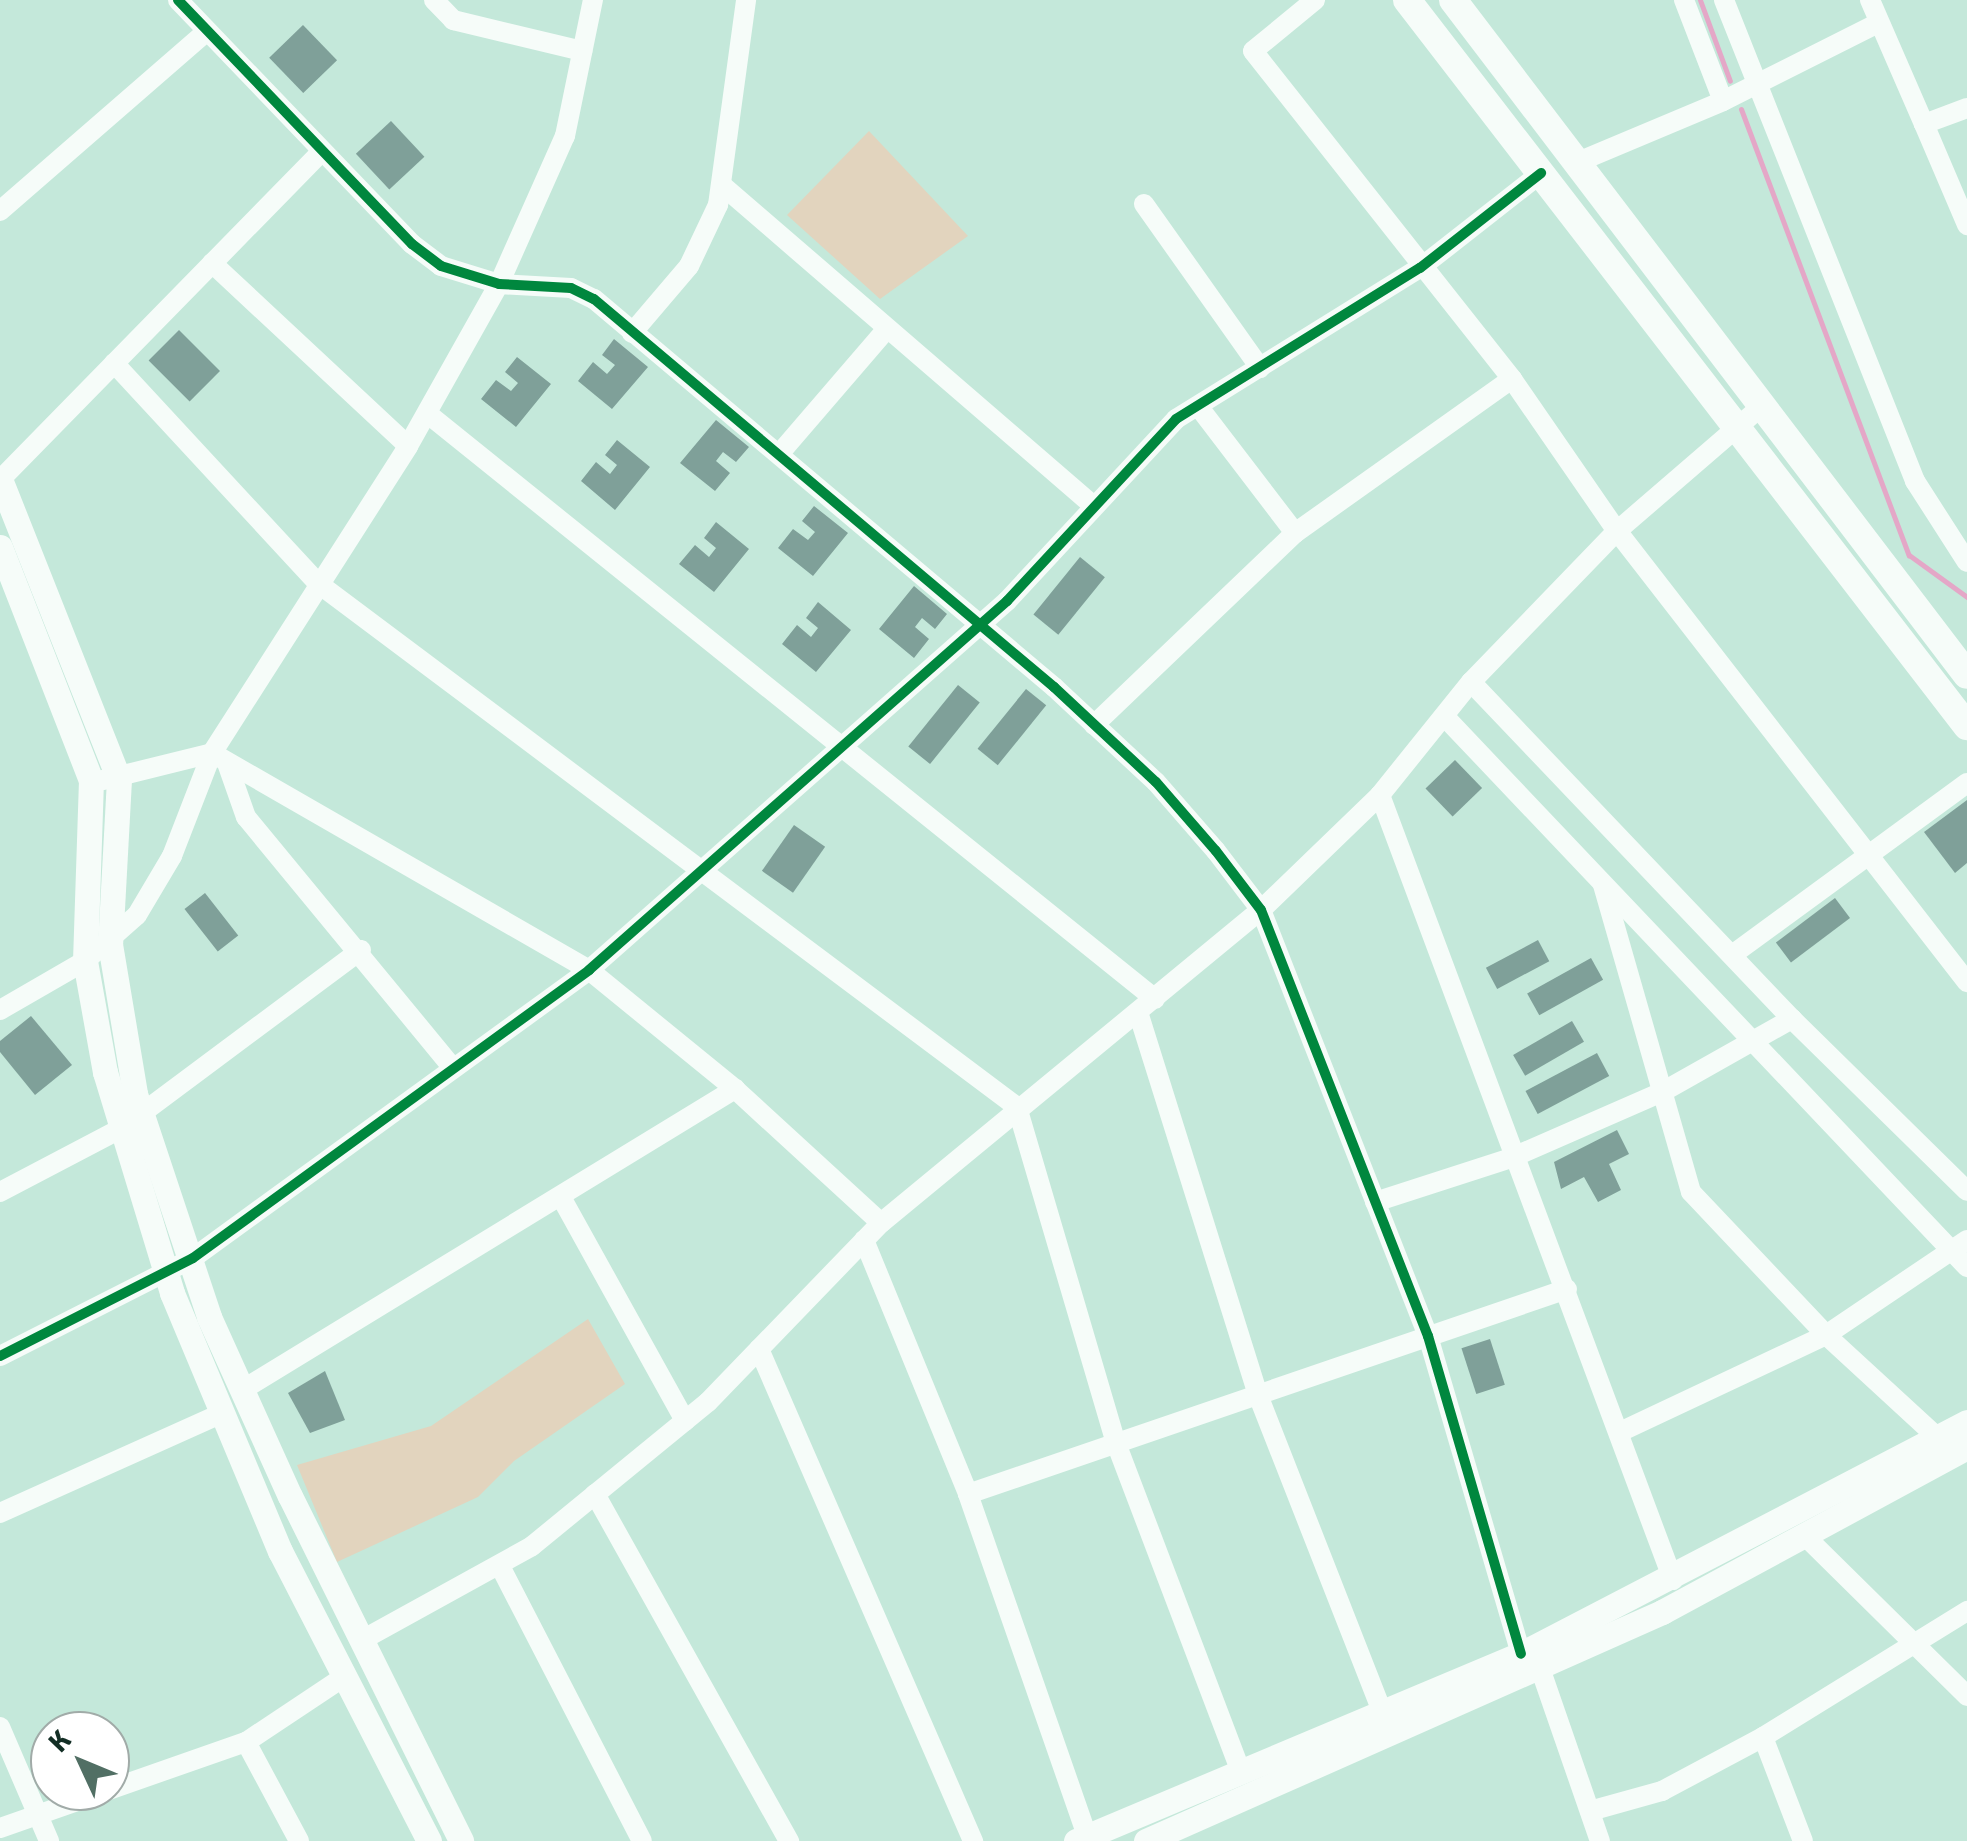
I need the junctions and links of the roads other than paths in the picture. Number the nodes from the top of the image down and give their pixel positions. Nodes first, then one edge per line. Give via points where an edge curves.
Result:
1 (178, 0) edge
2 (434, 0) edge
3 (593, 0) edge
4 (746, 0) edge
5 (1315, 0) edge
6 (1407, 0) edge
7 (1453, 0) edge
8 (1684, 0) edge
9 (1724, 0) edge
10 (1870, 0) edge
11 (1878, 23) junction
12 (207, 31) junction
13 (582, 51) junction
14 (1758, 84) junction
15 (1723, 101) junction
16 (1967, 108) edge
17 (1924, 124) junction
18 (321, 152) junction
19 (1578, 162) junction
20 (1541, 173) junction
21 (722, 186) junction
22 (1144, 204) dead end
23 (0, 211) edge
24 (1967, 225) edge
25 (212, 263) junction
26 (1420, 268) junction
27 (499, 284) junction
28 (884, 331) junction
29 (632, 333) junction
30 (114, 363) junction
31 (1260, 368) junction
32 (1512, 380) junction
33 (1198, 406) junction
34 (1762, 406) junction
35 (428, 414) junction
36 (1736, 426) junction
37 (408, 446) junction
38 (780, 454) junction
39 (0, 479) edge
40 (1093, 505) junction
41 (1617, 531) junction
42 (1295, 533) junction
43 (0, 547) edge
44 (1967, 562) edge
45 (319, 584) junction
46 (982, 623) junction
47 (1965, 667) edge
48 (1472, 682) junction
49 (1444, 716) junction
50 (1094, 725) junction
51 (1967, 726) edge
52 (840, 748) junction
53 (220, 760) junction
54 (92, 780) junction
55 (119, 780) junction
56 (1967, 783) edge
57 (1380, 795) junction
58 (1868, 854) junction
59 (700, 872) junction
60 (1602, 881) junction
61 (1261, 910) junction
62 (110, 944) junction
63 (360, 950) junction
64 (1732, 955) junction
65 (84, 962) junction
66 (589, 970) junction
67 (1967, 982) edge
68 (1146, 1005) junction
69 (0, 1010) edge
70 (1792, 1019) junction
71 (1756, 1040) junction
72 (453, 1068) junction
73 (735, 1089) junction
74 (1664, 1091) junction
75 (1017, 1107) junction
76 (132, 1120) junction
77 (1511, 1158) junction
78 (1967, 1190) edge
79 (0, 1192) edge
80 (561, 1197) junction
81 (1375, 1202) junction
82 (881, 1222) junction
83 (864, 1240) junction
84 (1960, 1245) edge
85 (194, 1258) junction
86 (1967, 1266) edge
87 (168, 1274) junction
88 (1567, 1289) junction
89 (1826, 1334) junction
90 (1428, 1336) junction
91 (759, 1349) junction
92 (0, 1356) edge
93 (242, 1390) junction
94 (1258, 1394) junction
95 (222, 1413) junction
96 (685, 1421) junction
97 (1967, 1422) edge
98 (1622, 1431) junction
99 (1116, 1443) junction
100 (1956, 1453) edge
101 (595, 1494) junction
102 (968, 1494) junction
103 (0, 1512) edge
104 (1804, 1536) junction
105 (500, 1566) junction
106 (1673, 1580) junction
107 (1967, 1611) edge
108 (362, 1640) junction
109 (1913, 1643) junction
110 (1531, 1661) junction
111 (344, 1677) junction
112 (1967, 1696) edge
113 (1382, 1714) junction
114 (0, 1727) edge
115 (1764, 1737) junction
116 (246, 1742) junction
117 (1242, 1774) junction
118 (1590, 1811) junction
119 (40, 1818) junction
120 (0, 1828) edge
121 (1084, 1840) edge
122 (49, 1841) edge
123 (299, 1841) edge
124 (429, 1841) edge
125 (461, 1841) edge
126 (642, 1841) edge
127 (788, 1841) edge
128 (972, 1841) edge
129 (1146, 1841) edge
130 (1600, 1841) edge
131 (1803, 1841) edge

1 - 12 street
2 - 13 street via 452,20
3 - 13 street
4 - 21 street
5 - 26 street via 1253,51
6 - 20 main road
7 - 19 main road
8 - 15 street
9 - 14 street
10 - 11 street
11 - 14 street
11 - 17 street
12 - 18 street
12 - 23 street
13 - 27 street via 565,136
14 - 15 street
14 - 44 street via 1914,481
15 - 19 street
16 - 17 street
17 - 24 street
18 - 25 street
18 - 27 street via 441,266
19 - 34 main road
20 - 26 street
20 - 36 main road
21 - 28 street
21 - 29 street via 689,266
22 - 31 street
25 - 30 street
25 - 37 street
26 - 31 street
26 - 32 street
27 - 29 street via 570,288
27 - 35 street
28 - 38 street
28 - 40 street
29 - 38 street
30 - 39 street
30 - 45 street
31 - 33 street
32 - 41 street
32 - 42 street
33 - 40 street via 1176,419
33 - 42 street
34 - 36 street
34 - 47 main road
35 - 37 street
35 - 52 street
36 - 41 street
36 - 51 main road
37 - 45 street
38 - 46 street
39 - 55 street
40 - 46 street
41 - 48 street
41 - 58 street
42 - 50 street
43 - 54 street
45 - 53 street
45 - 59 street
46 - 50 street
46 - 52 street
48 - 49 street
48 - 64 street
49 - 57 street
49 - 60 street
50 - 61 street via 1156,782
52 - 59 street
52 - 68 street
53 - 55 street
53 - 62 street via 137,915
53 - 63 street via 246,817
53 - 66 street
54 - 55 street
54 - 65 street
55 - 62 street
56 - 58 street
57 - 61 street
57 - 77 street
58 - 64 street
58 - 67 street
59 - 66 street
59 - 75 street
60 - 71 street
60 - 74 street
61 - 68 street
61 - 81 street
62 - 65 street
62 - 76 street
63 - 72 street
63 - 76 street
64 - 70 street
65 - 69 street
65 - 76 street
66 - 72 street
66 - 73 street
68 - 75 street
68 - 94 street
70 - 71 street
70 - 78 street
71 - 74 street
71 - 84 street
72 - 85 street
73 - 80 street
73 - 82 street
74 - 77 street
74 - 89 street via 1691,1192
75 - 82 street
75 - 99 street
76 - 79 street
76 - 85 street
76 - 87 street
77 - 81 street
77 - 88 street
80 - 93 street
80 - 96 street
81 - 90 street
82 - 83 street
83 - 91 street
83 - 102 street
84 - 86 street
84 - 89 street
85 - 87 street
85 - 93 street via 210,1317
87 - 92 street
87 - 95 street
88 - 90 street
88 - 98 street
89 - 98 street
89 - 100 street
90 - 94 street
90 - 110 street
91 - 96 street
91 - 128 street
93 - 108 street
94 - 99 street
94 - 113 street
95 - 103 street
95 - 111 street via 280,1552
96 - 101 street
97 - 100 street
98 - 106 street
99 - 102 street
99 - 117 street
100 - 104 street
100 - 106 street
101 - 105 street
101 - 127 street
102 - 121 street
104 - 109 street
104 - 110 street
105 - 108 street
105 - 126 street
106 - 110 street
107 - 109 street
108 - 125 street
109 - 112 street
109 - 115 street
110 - 113 street
110 - 118 street
110 - 129 street
111 - 116 street
111 - 124 street
113 - 117 street
114 - 119 street
115 - 118 street via 1662,1791
115 - 131 street
116 - 119 street
116 - 123 street
117 - 121 street
118 - 130 street
119 - 120 street
119 - 122 street

